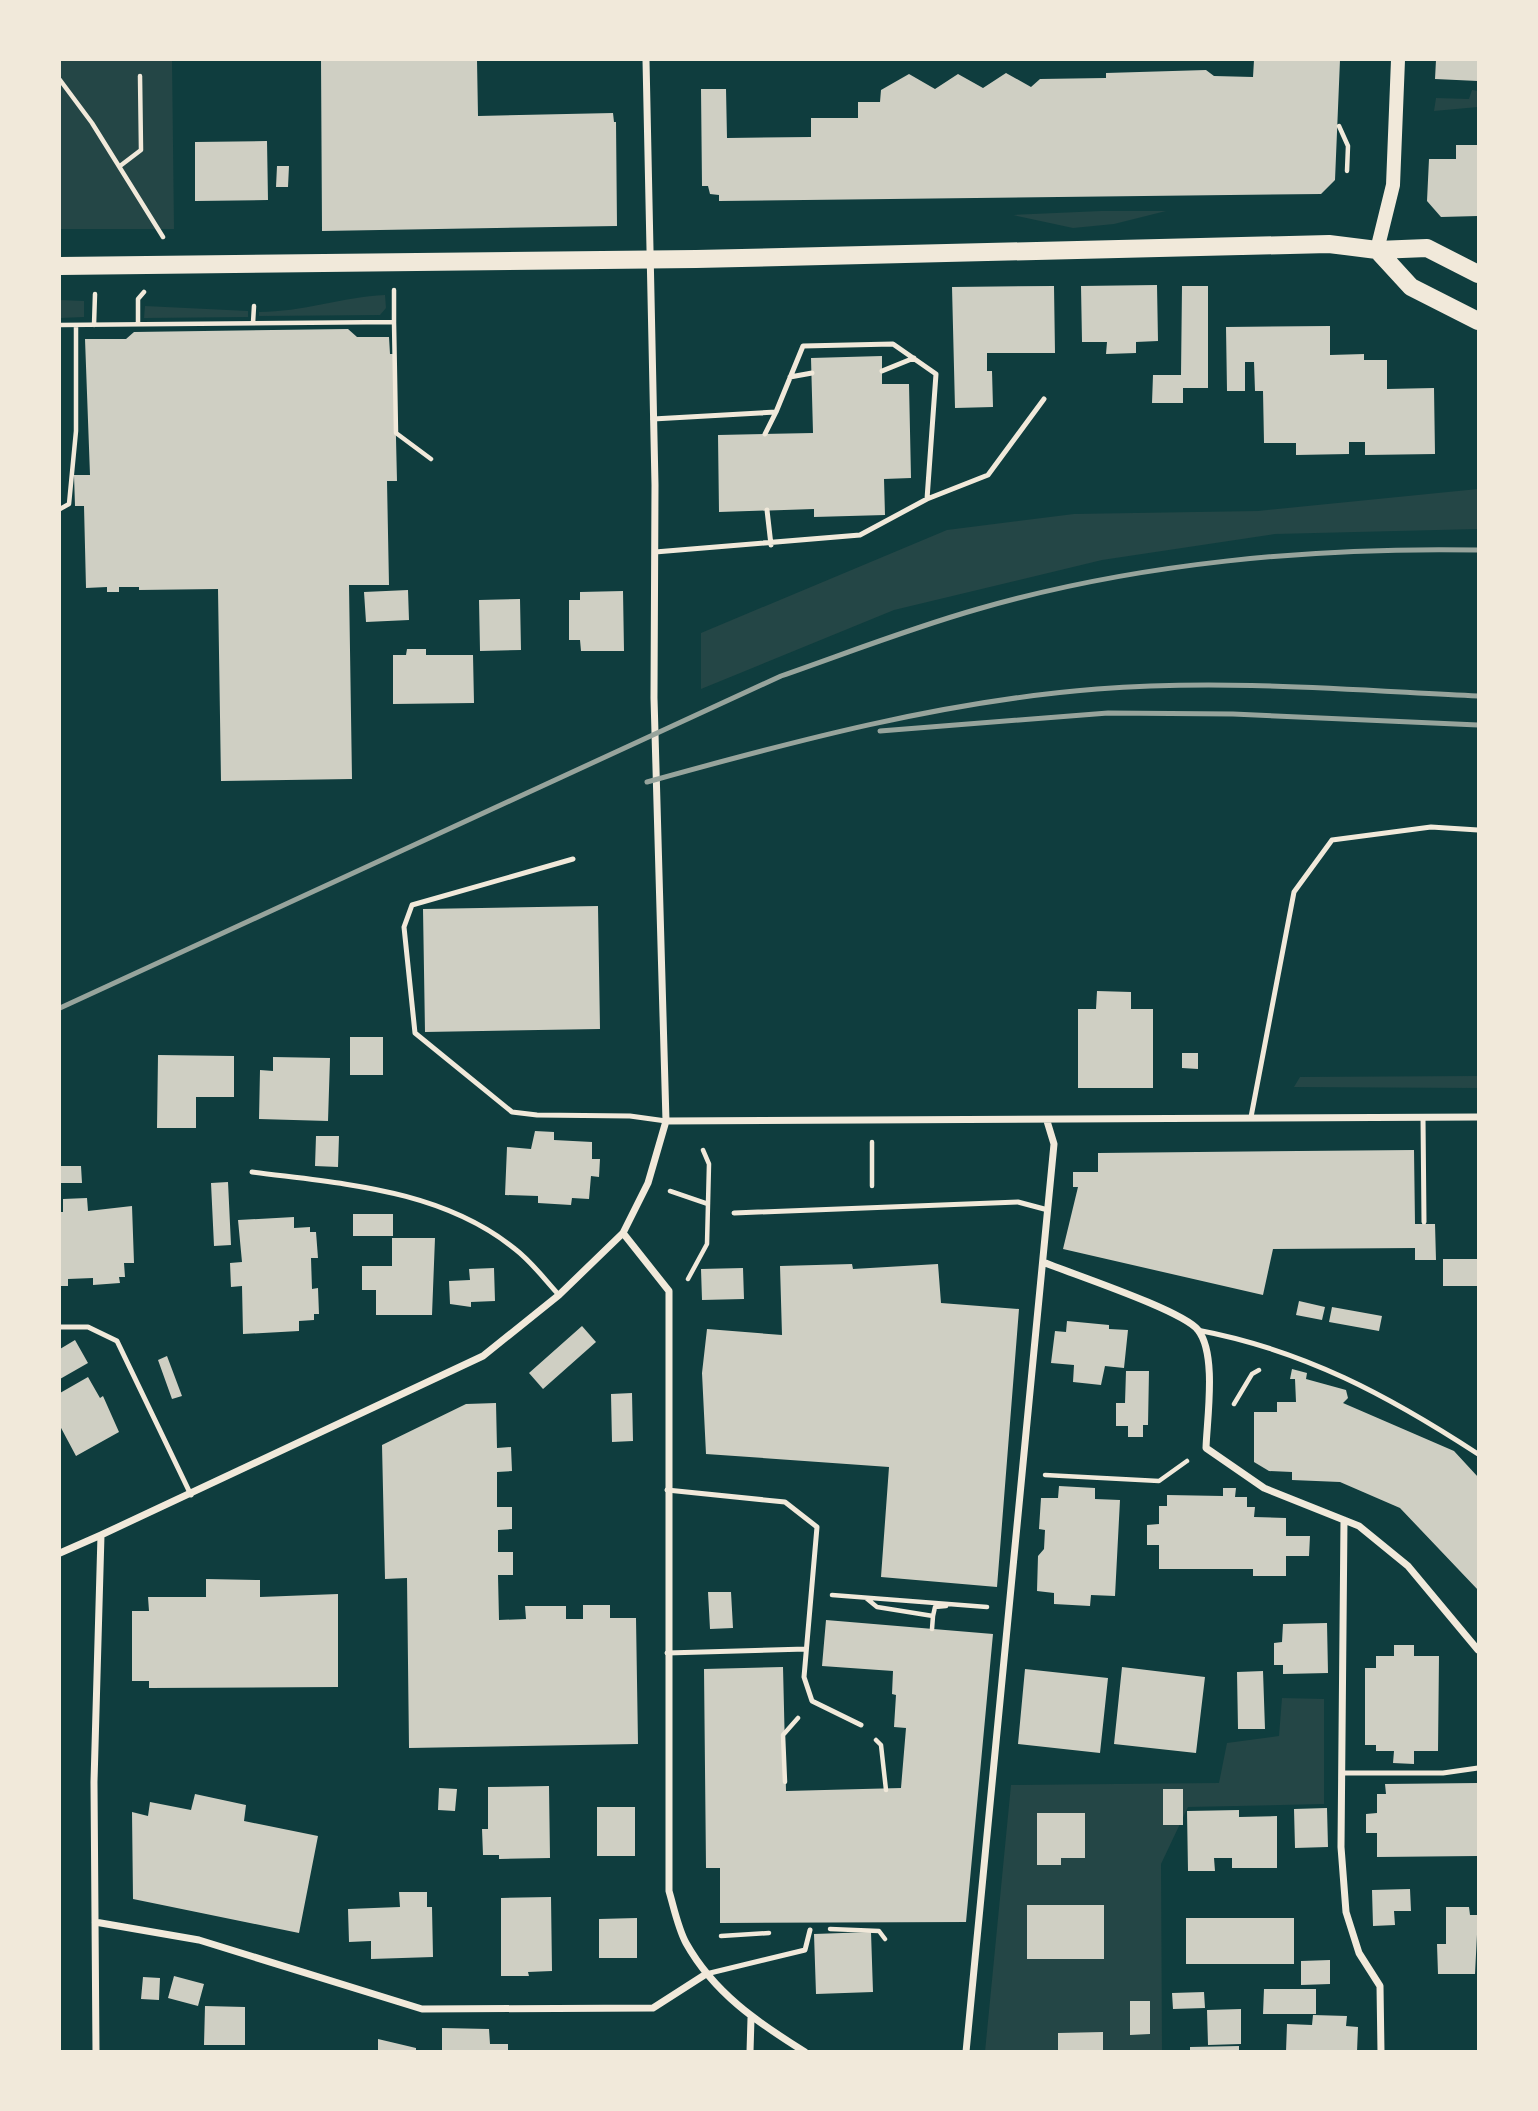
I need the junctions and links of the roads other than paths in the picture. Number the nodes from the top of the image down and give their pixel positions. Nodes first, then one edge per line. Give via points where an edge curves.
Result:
1 (646, 60) edge
2 (1398, 60) edge
3 (1377, 250) junction
4 (649, 259) junction
5 (60, 266) edge
6 (1479, 274) edge
7 (1479, 321) edge
8 (914, 358) junction
9 (882, 371) dead end
10 (811, 373) dead end
11 (790, 377) junction
12 (1044, 399) dead end
13 (776, 412) junction
14 (653, 419) junction
15 (765, 434) dead end
16 (928, 499) junction
17 (767, 510) dead end
18 (771, 545) junction
19 (655, 552) junction
20 (1479, 830) edge
21 (573, 859) dead end
22 (1251, 1117) junction
23 (1423, 1117) junction
24 (1479, 1117) edge
25 (666, 1121) junction
26 (1047, 1121) junction
27 (252, 1172) dead end
28 (1048, 1210) junction
29 (734, 1213) road end
30 (1423, 1222) dead end
31 (623, 1233) junction
32 (1043, 1262) junction
33 (559, 1296) junction
34 (60, 1327) edge
35 (1197, 1330) junction
36 (1479, 1454) edge
37 (667, 1490) junction
38 (191, 1495) junction
39 (1344, 1520) junction
40 (102, 1535) junction
41 (60, 1553) edge
42 (806, 1648) junction
43 (1479, 1650) edge
44 (667, 1653) junction
45 (861, 1725) road end
46 (1479, 1768) edge
47 (1342, 1773) junction
48 (95, 1922) junction
49 (810, 1930) dead end
50 (706, 1974) junction
51 (751, 2018) junction
52 (96, 2052) edge
53 (750, 2052) edge
54 (805, 2052) edge
55 (966, 2052) edge
56 (1381, 2052) edge

1 - 4 street
2 - 3 main road via 1393,185
3 - 4 main road via 1315,245
3 - 6 main road via 1427,248
3 - 7 main road via 1411,287
4 - 5 main road
4 - 14 street
8 - 9 lane
8 - 11 lane via 893,344 803,346
8 - 16 lane via 936,374
10 - 11 lane
11 - 13 lane
12 - 16 lane via 988,475
13 - 14 lane
13 - 15 lane
14 - 19 street
16 - 18 lane via 860,535
17 - 18 lane
18 - 19 lane
19 - 25 street via 654,698
20 - 22 lane via 1431,827 1332,840 1294,892
21 - 25 lane via 412,905 404,927 415,1033 512,1112
22 - 23 street
22 - 26 street
23 - 24 street
23 - 30 lane
25 - 26 street
25 - 31 street via 648,1183
26 - 28 street via 1054,1144
27 - 33 lane via 383,1189 470,1218 517,1250
28 - 29 lane via 1018,1202
28 - 32 street
31 - 33 street
31 - 37 street via 669,1291
32 - 35 street via 1164,1310
32 - 55 street
33 - 38 street via 484,1356
34 - 38 lane via 88,1327 117,1341
35 - 36 lane via 1288,1354 1346,1376 1418,1414
35 - 39 street via 1209,1359 1206,1448 1265,1488
37 - 42 lane via 785,1502 817,1527
37 - 44 street
38 - 40 street
39 - 43 street via 1359,1526 1408,1566
39 - 47 street
40 - 41 street
40 - 48 street via 94,1782
42 - 44 lane
42 - 45 lane via 804,1677 812,1702
44 - 50 street via 669,1891 685,1940
46 - 47 lane via 1443,1773
47 - 56 street via 1346,1912 1359,1953 1380,1986
48 - 50 street via 199,1940 422,2009 653,2008
48 - 52 street
49 - 50 lane via 805,1950
50 - 51 street
51 - 53 street
51 - 54 street

